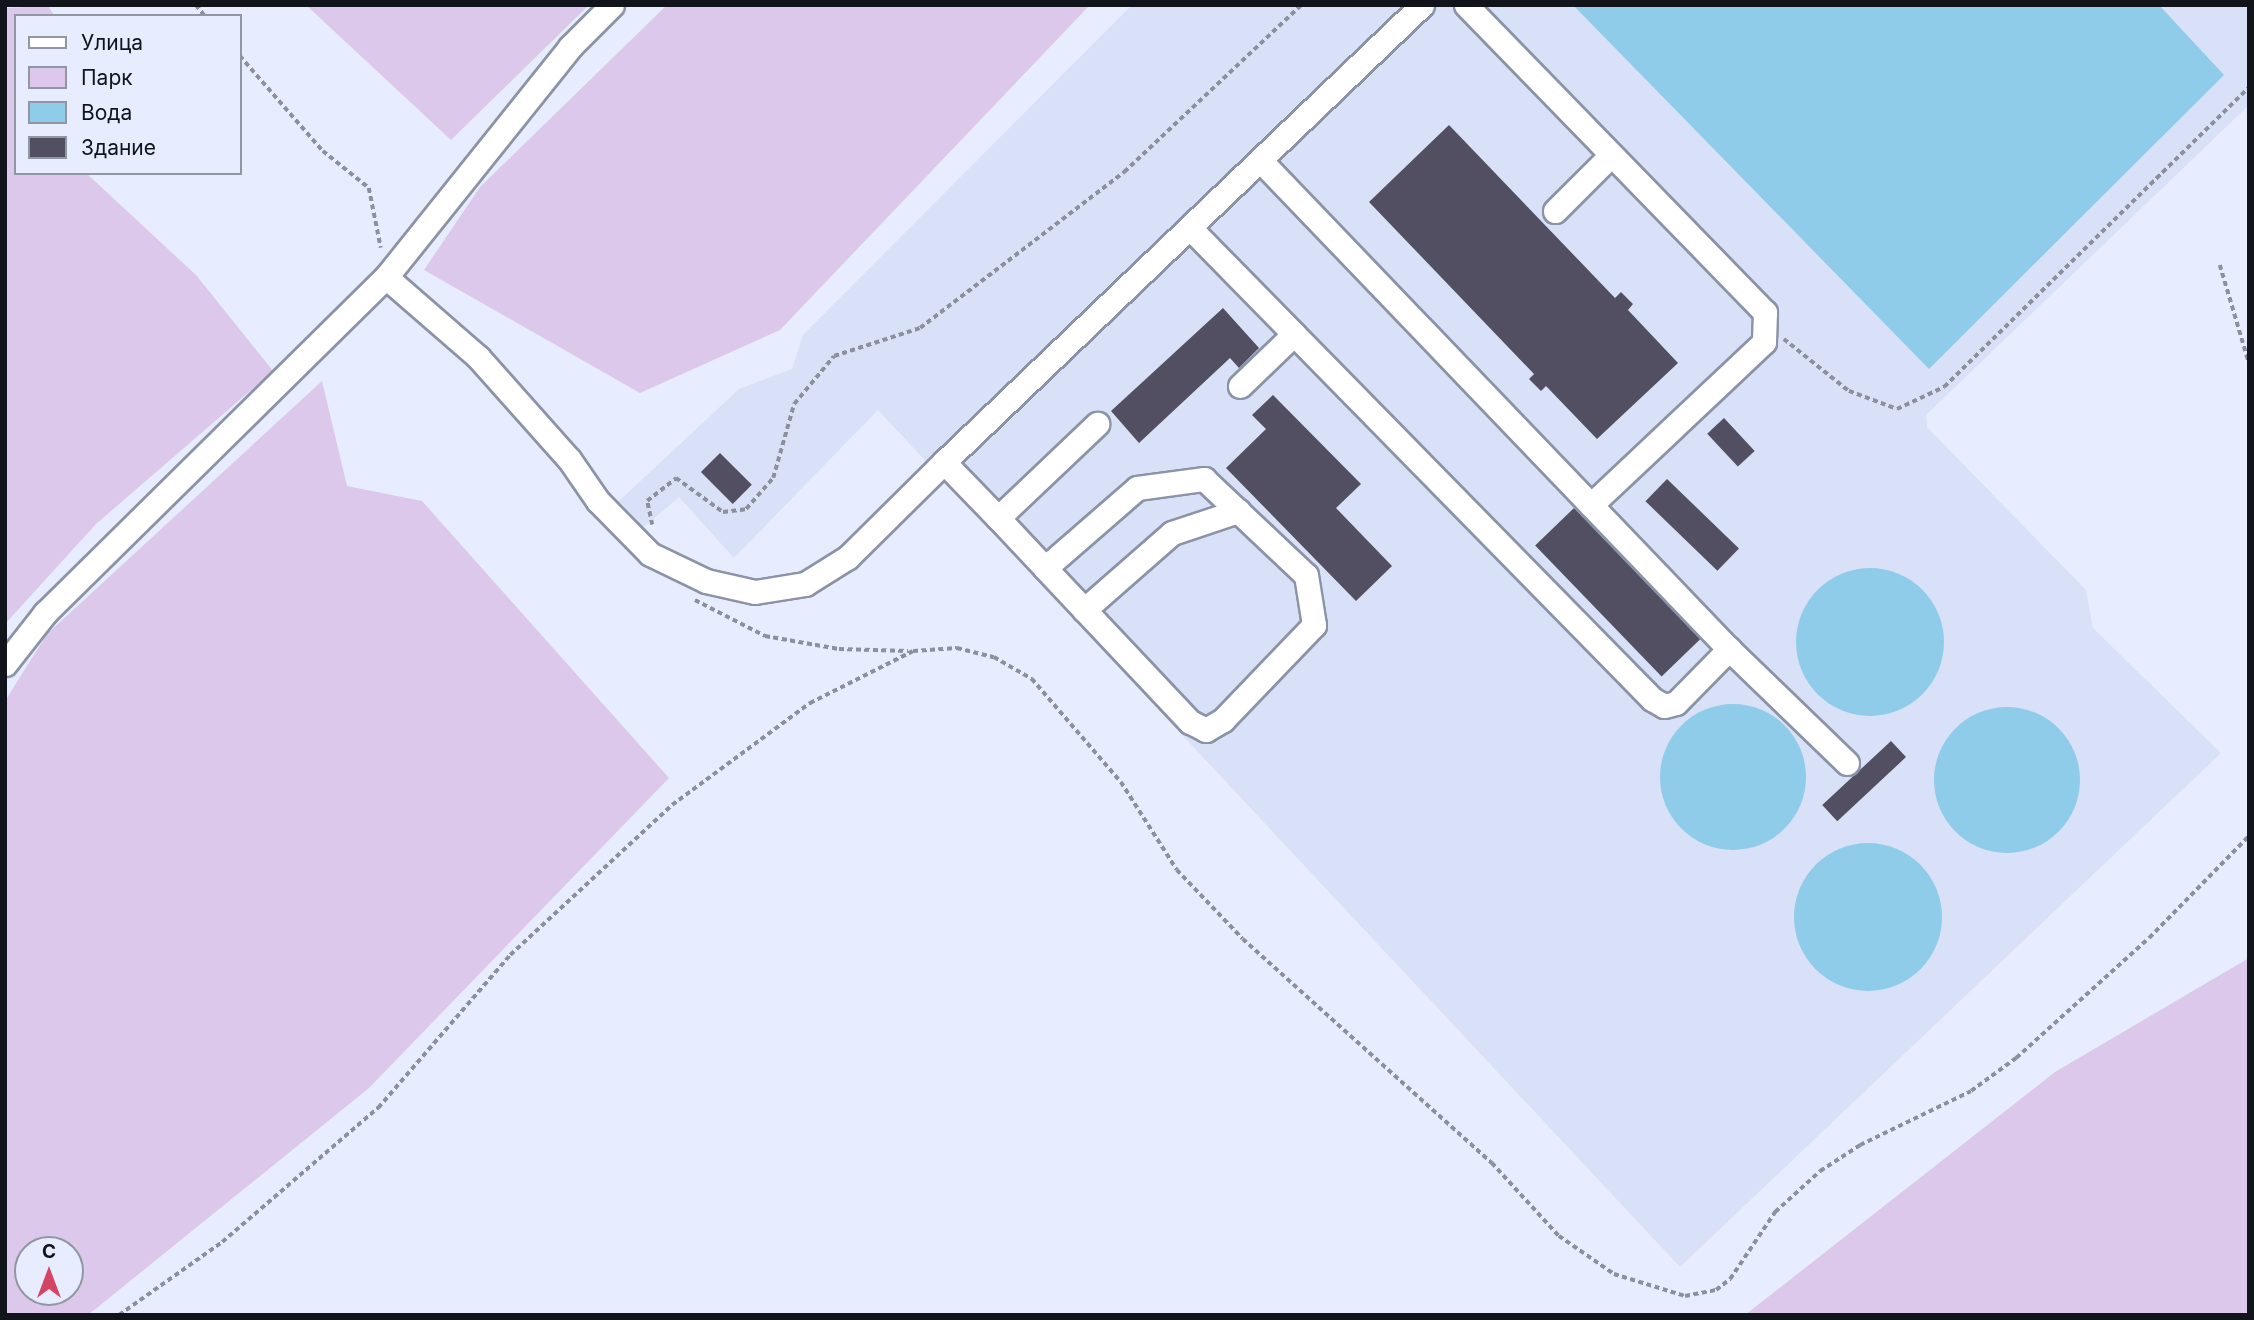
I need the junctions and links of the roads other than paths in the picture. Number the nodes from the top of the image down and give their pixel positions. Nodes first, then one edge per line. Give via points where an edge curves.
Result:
1 (612, 5) edge
2 (1422, 5) edge
3 (1466, 5) edge
4 (1609, 157) junction
5 (1260, 160) junction
6 (1555, 211) dead end
7 (1190, 228) junction
8 (386, 277) junction
9 (1294, 334) junction
10 (1240, 386) dead end
11 (1097, 424) dead end
12 (944, 462) junction
13 (1591, 505) junction
14 (1238, 511) junction
15 (998, 518) junction
16 (1045, 568) junction
17 (1084, 610) junction
18 (1730, 649) junction
19 (5, 664) edge
20 (1847, 762) dead end

1 - 8 street via 570,47
2 - 5 street
3 - 4 street
4 - 6 street
4 - 13 street via 1765,312 1767,325 1764,342
5 - 7 street
5 - 13 street
7 - 9 street
7 - 12 street
8 - 12 street via 478,357 569,459 598,501 650,554 706,581 755,592 805,584 848,556
8 - 19 street via 45,613
9 - 10 street
9 - 18 street via 1652,699 1664,706 1676,703
11 - 15 street
12 - 15 street
13 - 18 street
14 - 16 street via 1204,480 1137,488
14 - 17 street via 1172,533
14 - 17 street via 1306,575 1314,625 1223,720 1206,730 1190,722
15 - 16 street
16 - 17 street
18 - 20 street

